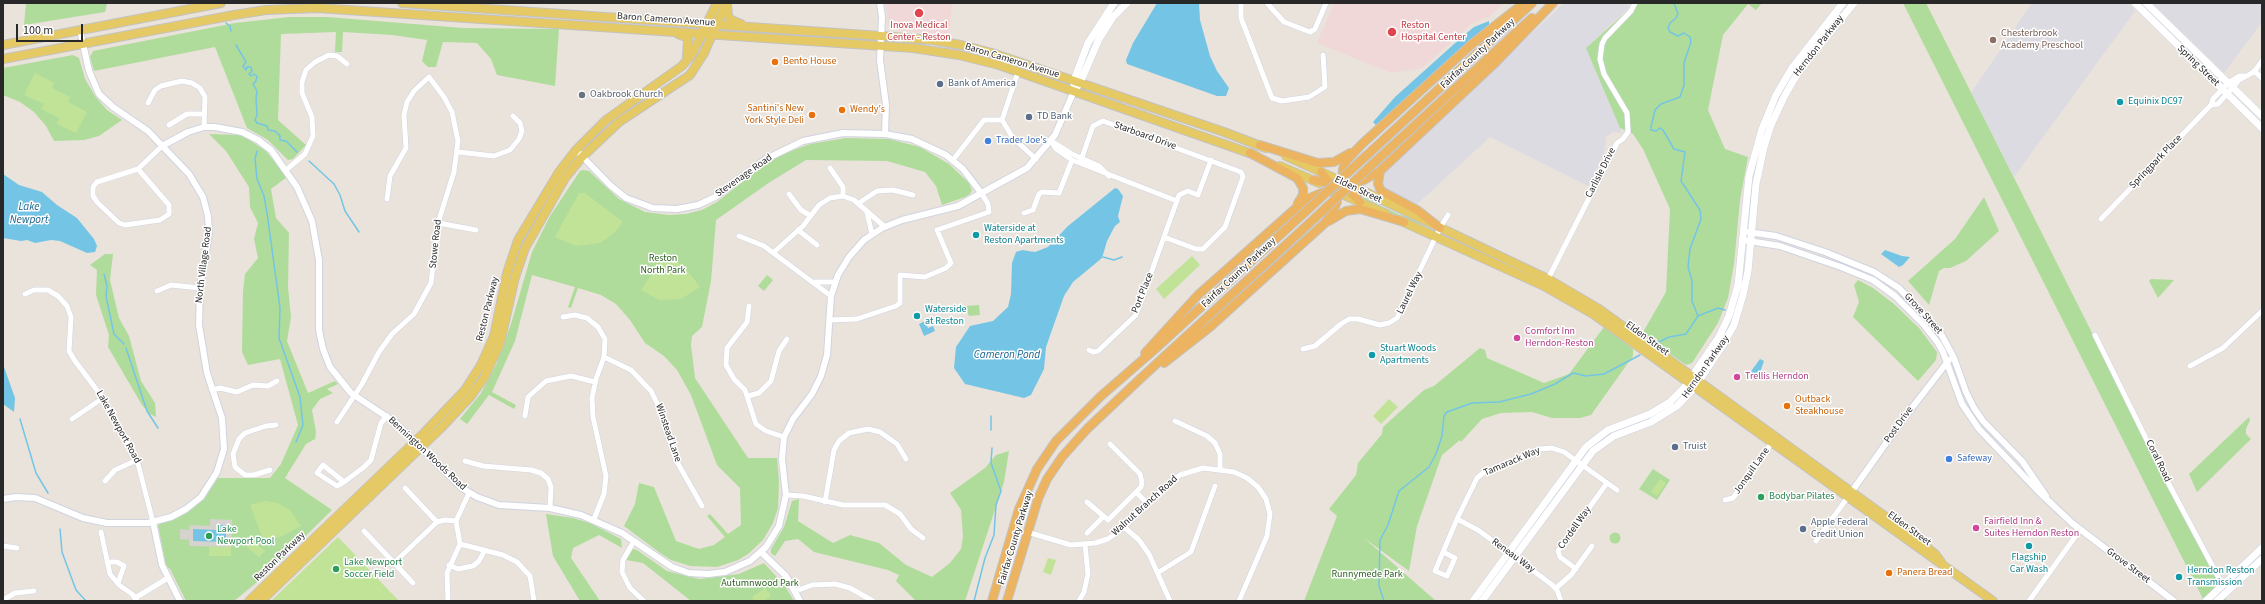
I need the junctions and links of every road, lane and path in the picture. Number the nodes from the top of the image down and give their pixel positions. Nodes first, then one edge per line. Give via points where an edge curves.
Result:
1 (221, 3) edge
2 (402, 3) edge
3 (717, 3) edge
4 (726, 3) edge
5 (880, 3) edge
6 (1114, 3) edge
7 (1126, 3) edge
8 (1241, 3) edge
9 (1267, 3) edge
10 (1326, 3) edge
11 (1524, 3) edge
12 (1532, 3) edge
13 (1549, 3) edge
14 (1554, 3) edge
15 (1635, 3) edge
16 (1843, 3) edge
17 (1854, 3) edge
18 (2135, 3) edge
19 (2146, 3) edge
20 (707, 24) junction
21 (716, 24) junction
22 (749, 27) junction
23 (80, 30) junction
24 (668, 31) junction
25 (701, 33) junction
26 (712, 34) junction
27 (731, 35) junction
28 (881, 36) junction
29 (83, 44) junction
30 (3, 45) edge
31 (880, 46) junction
32 (1323, 55) dead end
33 (3, 59) edge
34 (700, 61) junction
35 (2262, 61) edge
36 (347, 64) dead end
37 (684, 64) junction
38 (2254, 71) junction
39 (1018, 72) junction
40 (2262, 78) edge
41 (1077, 81) junction
42 (2230, 85) junction
43 (1074, 91) junction
44 (2224, 91) junction
45 (148, 103) dead end
46 (203, 114) junction
47 (513, 116) dead end
48 (2262, 116) edge
49 (1002, 120) junction
50 (169, 125) dead end
51 (204, 127) junction
52 (2262, 128) edge
53 (885, 134) junction
54 (1051, 142) junction
55 (1362, 144) junction
56 (1260, 145) junction
57 (162, 146) junction
58 (576, 150) junction
59 (458, 152) junction
60 (1250, 153) junction
61 (582, 157) junction
62 (1036, 159) junction
63 (953, 160) junction
64 (1072, 160) junction
65 (1211, 160) junction
66 (1081, 161) junction
67 (830, 168) dead end
68 (138, 169) junction
69 (286, 170) junction
70 (1380, 171) junction
71 (1321, 172) junction
72 (1311, 179) joint
73 (1346, 185) junction
74 (1332, 188) junction
75 (790, 194) dead end
76 (982, 194) junction
77 (913, 195) dead end
78 (843, 196) junction
79 (387, 198) dead end
80 (1177, 201) junction
81 (1360, 202) junction
82 (859, 203) junction
83 (1296, 207) junction
84 (867, 212) junction
85 (1024, 213) dead end
86 (1448, 215) dead end
87 (810, 216) junction
88 (2101, 219) dead end
89 (1404, 222) junction
90 (438, 223) junction
91 (1325, 223) junction
92 (885, 227) junction
93 (1440, 228) junction
94 (476, 230) dead end
95 (798, 230) junction
96 (1744, 231) junction
97 (1751, 232) junction
98 (872, 234) junction
99 (740, 236) dead end
100 (1436, 236) junction
101 (1164, 237) junction
102 (1743, 240) junction
103 (1751, 241) junction
104 (817, 245) dead end
105 (774, 252) junction
106 (814, 282) junction
107 (836, 282) junction
108 (1546, 282) junction
109 (200, 288) junction
110 (157, 291) dead end
111 (25, 294) dead end
112 (832, 296) junction
113 (749, 306) dead end
114 (2262, 311) edge
115 (563, 317) dead end
116 (830, 320) junction
117 (2095, 335) dead end
118 (787, 339) dead end
119 (1303, 349) dead end
120 (1089, 350) dead end
121 (1953, 355) junction
122 (604, 357) junction
123 (1947, 362) junction
124 (2190, 366) dead end
125 (1693, 381) junction
126 (277, 382) dead end
127 (595, 382) junction
128 (212, 390) junction
129 (1106, 392) junction
130 (353, 395) junction
131 (748, 396) junction
132 (102, 398) junction
133 (387, 416) junction
134 (525, 416) dead end
135 (72, 419) dead end
136 (1098, 419) junction
137 (1175, 421) dead end
138 (337, 422) dead end
139 (276, 425) dead end
140 (784, 437) junction
141 (1774, 440) junction
142 (418, 444) junction
143 (1110, 444) dead end
144 (224, 449) junction
145 (234, 451) junction
146 (906, 459) dead end
147 (1576, 459) junction
148 (137, 460) junction
149 (465, 461) dead end
150 (1583, 464) junction
151 (270, 470) dead end
152 (1220, 470) junction
153 (105, 481) dead end
154 (344, 482) junction
155 (1608, 483) junction
156 (1215, 486) dead end
157 (405, 488) dead end
158 (1617, 490) dead end
159 (469, 493) junction
160 (1136, 493) junction
161 (1850, 494) junction
162 (786, 495) junction
163 (3, 498) edge
164 (2048, 499) junction
165 (1725, 500) dead end
166 (825, 502) junction
167 (1088, 502) dead end
168 (1148, 504) junction
169 (702, 506) dead end
170 (550, 508) junction
171 (1103, 517) junction
172 (594, 519) junction
173 (1457, 519) junction
174 (456, 521) junction
175 (153, 522) junction
176 (437, 522) junction
177 (1124, 527) junction
178 (2080, 530) junction
179 (364, 531) dead end
180 (101, 532) dead end
181 (1027, 532) junction
182 (1087, 534) dead end
183 (923, 538) dead end
184 (634, 541) junction
185 (1816, 541) dead end
186 (460, 544) junction
187 (1085, 545) junction
188 (3, 546) edge
189 (1592, 546) dead end
190 (17, 548) dead end
191 (2262, 548) edge
192 (485, 550) junction
193 (761, 552) junction
194 (1443, 552) junction
195 (1511, 555) junction
196 (2262, 559) edge
197 (107, 562) junction
198 (394, 563) junction
199 (449, 565) junction
200 (1576, 569) junction
201 (1159, 572) junction
202 (168, 578) junction
203 (118, 583) junction
204 (413, 583) dead end
205 (2224, 585) junction
206 (1556, 588) junction
207 (34, 591) dead end
208 (796, 591) junction
209 (3, 600) edge
210 (136, 600) edge
211 (180, 601) edge
212 (249, 601) edge
213 (261, 601) edge
214 (448, 601) edge
215 (534, 601) edge
216 (644, 601) edge
217 (800, 601) edge
218 (873, 601) edge
219 (992, 601) edge
220 (1007, 601) edge
221 (1079, 601) edge
222 (1170, 601) edge
223 (1239, 601) edge
224 (1473, 601) edge
225 (1482, 601) edge
226 (1561, 601) edge
227 (1993, 601) edge
228 (2029, 601) edge
229 (2174, 601) edge
230 (2206, 601) edge
231 (2216, 601) edge

1 - 23 main road
2 - 20 main road, Baron Cameron Avenue
3 - 20 main road, Reston Parkway
4 - 21 main road, Reston Parkway
4 - 22 main road via 726,14 730,19
5 - 28 street
6 - 41 main road via 1088,43
7 - 41 main road via 1099,39
8 - 32 street via 1241,18 1272,98 1282,101 1309,97 1325,87
9 - 10 street via 1279,19 1310,32 1315,29
11 - 55 highway via 1472,44
12 - 129 highway, Fairfax County Parkway, bridge
13 - 136 highway, Fairfax County Parkway, bridge
14 - 70 highway via 1496,62
15 - 108 street, Carlisle Drive via 1631,12 1605,38 1600,59 1604,74 1627,113 1628,132 1617,143
16 - 96 main road, Herndon Parkway via 1797,60 1770,108 1750,169
17 - 97 main road, Herndon Parkway via 1800,69 1778,110 1758,170
18 - 44 main road, Spring Street
19 - 42 main road, Spring Street
20 - 21 main road, Baron Cameron Avenue
20 - 25 main road, Reston Parkway
21 - 22 main road, Baron Cameron Avenue
21 - 26 main road, Reston Parkway
22 - 28 main road, Baron Cameron Avenue
23 - 29 street, North Village Road
23 - 30 main road
24 - 25 main road, Baron Cameron Avenue
24 - 29 main road, Baron Cameron Avenue via 357,9 307,8 234,15
24 - 37 main road via 683,35 688,40 688,54
25 - 26 main road, Baron Cameron Avenue
25 - 37 main road, Reston Parkway via 692,54
26 - 27 main road, Baron Cameron Avenue
26 - 34 main road, Reston Parkway
27 - 31 main road, Baron Cameron Avenue
27 - 34 main road via 716,41
28 - 31 street
28 - 41 main road, Baron Cameron Avenue via 932,40 992,52
29 - 33 main road, Baron Cameron Avenue
29 - 57 street, North Village Road via 91,78 102,98 144,127
31 - 39 main road, Baron Cameron Avenue via 946,52
31 - 53 street via 880,70 886,105
34 - 61 main road, Reston Parkway via 684,81 630,114
35 - 38 street, Springpark Place
36 - 69 street via 337,56 328,56 314,62 306,70 302,93 312,117 313,136 305,154
37 - 58 main road, Reston Parkway via 618,110
38 - 40 street
38 - 42 street, Springpark Place
39 - 43 main road, Baron Cameron Avenue
39 - 49 street
41 - 43 main road
41 - 56 main road, Baron Cameron Avenue
42 - 44 street, Springpark Place
42 - 48 main road, Spring Street
43 - 54 street, Bennington Woods Road via 1065,118
43 - 60 main road, Baron Cameron Avenue
44 - 52 main road, Spring Street
44 - 88 street, Springpark Place via 2213,99 2211,105
45 - 46 street via 157,87 188,81 197,85 203,93 206,104
46 - 50 street via 187,114
46 - 51 street
47 - 59 street via 520,123 522,131 510,150 494,156
49 - 62 street via 1013,138
49 - 63 street via 984,120
51 - 57 street, Bennington Woods Road via 178,135
51 - 69 street, Bennington Woods Road via 229,129 250,135 271,150
53 - 61 street, Stevenage Road via 843,133 802,142 766,159 715,197 698,205 677,210 653,208 626,198
53 - 63 street, Stevenage Road via 923,142
54 - 62 street, Bennington Woods Road
54 - 64 street via 1056,149
54 - 66 street
55 - 56 highway via 1343,158 1324,164 1312,163
55 - 73 highway via 1344,166 1342,173
56 - 71 main road, Baron Cameron Avenue
57 - 68 street
57 - 109 street, North Village Road via 194,180 206,206 209,233
58 - 61 street, Stevenage Road
58 - 142 main road, Reston Parkway via 559,172 518,240 507,273 495,331 481,365 460,396
59 - 79 street, Stowe Road via 458,130 452,112 429,77 414,91 407,102 404,115 406,148 390,176
59 - 90 street, Stowe Road
60 - 72 main road, Baron Cameron Avenue
60 - 83 highway via 1300,181 1303,195
61 - 142 main road, Reston Parkway via 565,178 525,248 515,277 500,343 484,378 464,405
62 - 76 street, Bennington Woods Road via 1018,174
63 - 76 street, Stevenage Road via 970,176
64 - 66 street
64 - 85 street via 1059,193 1042,192 1033,210
65 - 66 street, Starboard Drive via 1103,121 1093,126
65 - 80 street via 1198,195 1188,191 1182,192
65 - 101 street, Starboard Drive via 1240,170 1243,175 1225,227 1200,250
66 - 80 street via 1110,176
67 - 78 street via 843,187
68 - 68 street via 97,182 93,187 93,196 97,202 119,223 125,225 160,220 170,214 169,205
69 - 130 street, Bennington Woods Road via 302,196 315,234 319,260 319,330 323,349 336,376
70 - 73 highway via 1364,180
70 - 93 highway via 1378,184 1382,191 1417,210
71 - 73 main road, Elden Street
71 - 74 highway
72 - 74 highway
73 - 74 highway
73 - 81 highway
73 - 93 main road, Elden Street
74 - 81 main road, Elden Street
74 - 83 highway via 1314,194
74 - 91 highway via 1336,205
75 - 87 street via 801,210
76 - 92 street, Bennington Woods Road via 947,210 902,220
76 - 116 street via 989,212 937,230 951,263 946,268 925,277 900,275 900,303 896,306 857,319
77 - 82 street via 893,190 877,191
78 - 82 street
78 - 87 street via 824,201
80 - 101 street
81 - 89 main road, Elden Street
82 - 84 street
83 - 129 highway via 1191,302
84 - 92 street
84 - 98 street
86 - 93 street, Laurel Way
87 - 95 street
89 - 91 highway via 1360,209 1346,211
89 - 100 main road, Elden Street
90 - 94 street
90 - 130 street, Stowe Road via 432,277 426,296 414,314 386,342
91 - 136 highway via 1210,327
92 - 98 street, Bennington Woods Road
93 - 100 street, Laurel Way
93 - 108 main road, Elden Street
95 - 104 street
95 - 105 street
96 - 97 street, Grove Street
96 - 102 main road, Herndon Parkway
97 - 103 main road, Herndon Parkway
97 - 121 street, Grove Street via 1776,236 1803,245 1884,277 1899,288 1935,325
98 - 107 street, Bennington Woods Road via 849,257
99 - 105 street
100 - 108 main road, Elden Street
100 - 119 street, Laurel Way via 1402,311 1394,321 1380,325 1358,319 1349,320 1315,346
101 - 120 street, Port Place via 1136,315 1098,351
102 - 103 street, Grove Street
102 - 125 main road, Herndon Parkway via 1739,277 1729,316
103 - 123 street, Grove Street via 1788,248 1861,274 1876,282 1895,296 1924,325 1938,343
103 - 125 main road, Herndon Parkway via 1737,317 1725,342
105 - 106 street
106 - 107 street
106 - 112 street
107 - 112 street, Bennington Woods Road
108 - 125 main road, Elden Street via 1611,317
109 - 110 street via 171,285
109 - 128 street, North Village Road via 198,310 201,342
111 - 132 street, Lake Newport Road via 43,289 54,293 64,302 71,317 70,351
112 - 116 street, Bennington Woods Road
113 - 131 street via 747,322 730,344 725,357 731,374
114 - 124 street via 2223,348
115 - 122 street via 582,316 598,327 605,339
116 - 140 street, Bennington Woods Road via 827,355 821,376
117 - 205 street, Coral Road via 2166,479
118 - 131 street via 779,351 771,381 758,393
121 - 123 street, Post Drive
121 - 164 street, Grove Street via 1974,408 1983,421 2022,460
122 - 127 street
122 - 169 street, Winstead Lane via 631,370 651,391 659,407 676,460
123 - 161 street, Post Drive
123 - 164 street, Grove Street via 1958,395 1973,421
125 - 141 main road, Elden Street
125 - 147 main road, Herndon Parkway via 1655,412 1615,426 1601,434
125 - 150 main road, Herndon Parkway via 1677,406 1665,415 1606,441
126 - 128 street via 268,386 253,385 237,392 220,388
127 - 134 street via 571,376 546,381 528,397
127 - 172 street via 592,398 593,417 606,476 604,494
128 - 144 street, North Village Road via 222,418
129 - 219 highway, Fairfax County Parkway via 1065,430 1037,469 1019,509
130 - 133 street, Bennington Woods Road
130 - 138 street, Stowe Road
131 - 140 street via 756,424 766,431
132 - 135 street
132 - 148 street, Lake Newport Road
133 - 142 street, Bennington Woods Road
133 - 154 street via 381,423 371,460
136 - 181 highway, Fairfax County Parkway via 1067,450 1051,473 1038,498
137 - 152 street via 1207,436 1215,443 1220,454
139 - 145 street via 245,433
140 - 162 street, Bennington Woods Road via 782,459
141 - 161 main road, Elden Street
141 - 165 street, Jonquil Lane via 1733,498
142 - 159 street, Bennington Woods Road
142 - 212 main road, Reston Parkway
142 - 213 main road, Reston Parkway
143 - 160 street via 1142,478 1141,487
144 - 145 street
144 - 175 street, North Village Road via 218,472 201,497 171,517
145 - 151 street via 234,463 241,473 250,476
146 - 166 street via 897,444 880,432 868,429 849,433 839,441 834,450
147 - 150 street, Tamarack Way
147 - 173 street, Tamarack Way via 1558,449 1542,448 1483,473 1472,485
147 - 195 main road, Herndon Parkway
148 - 153 street via 115,470
148 - 175 street, Lake Newport Road
149 - 170 street via 483,466 541,473 548,479 551,487
150 - 155 street, Tamarack Way
150 - 195 main road, Herndon Parkway
152 - 168 street, Walnut Branch Road via 1202,468 1180,475
152 - 223 street, Walnut Branch Road via 1241,474 1254,482 1266,499 1270,514 1267,536
154 - 154 street via 337,486 317,473 323,465
155 - 158 street, Tamarack Way
155 - 200 street, Cordell Way via 1558,551 1560,557
156 - 201 street via 1190,552
157 - 176 street
159 - 170 street, Bennington Woods Road via 499,505
159 - 174 street
160 - 168 street
160 - 171 street via 1112,518 1108,520
161 - 185 street
161 - 227 main road, Elden Street via 1919,541 1943,564
162 - 166 street via 803,496
162 - 193 street, Bennington Woods Road via 779,526
163 - 175 street, North Village Road via 35,498 83,518 107,524
164 - 178 street, Grove Street
166 - 183 street via 844,505 879,504 890,507
167 - 171 street
168 - 177 street, Walnut Branch Road
170 - 172 street, Bennington Woods Road
171 - 182 street
172 - 184 street, Bennington Woods Road
173 - 194 street, Tamarack Way
173 - 195 street, Reneau Way via 1478,530
174 - 176 street
174 - 186 street
175 - 202 street, Lake Newport Road via 160,558
176 - 198 street
177 - 187 street, Walnut Branch Road via 1108,539
177 - 201 street via 1139,540
178 - 228 street
178 - 229 street, Grove Street
179 - 198 street
180 - 197 street
181 - 187 street, Walnut Branch Road via 1054,541
181 - 220 highway, Fairfax County Parkway
184 - 193 street, Bennington Woods Road via 672,567 698,574 716,574 734,569
184 - 216 street via 623,560 622,572 630,588
186 - 192 street
186 - 199 street
187 - 221 street via 1088,574
188 - 190 street
189 - 200 street
191 - 205 main road
192 - 199 street via 473,566 458,569
192 - 215 street via 503,555 524,568 530,576
193 - 208 street via 786,576
194 - 194 street, Tamarack Way via 1435,571 1448,576 1455,558
195 - 206 street, Reneau Way
195 - 224 main road, Herndon Parkway
195 - 225 main road, Herndon Parkway
196 - 231 main road
197 - 203 street via 110,574
197 - 203 street via 117,562 124,566
198 - 204 street
199 - 214 street
200 - 206 street
201 - 222 street
202 - 210 street
202 - 211 street, Lake Newport Road
203 - 210 street
205 - 230 main road
206 - 226 street
207 - 209 street via 15,593
208 - 217 street
208 - 218 street via 812,585 836,584 850,588

